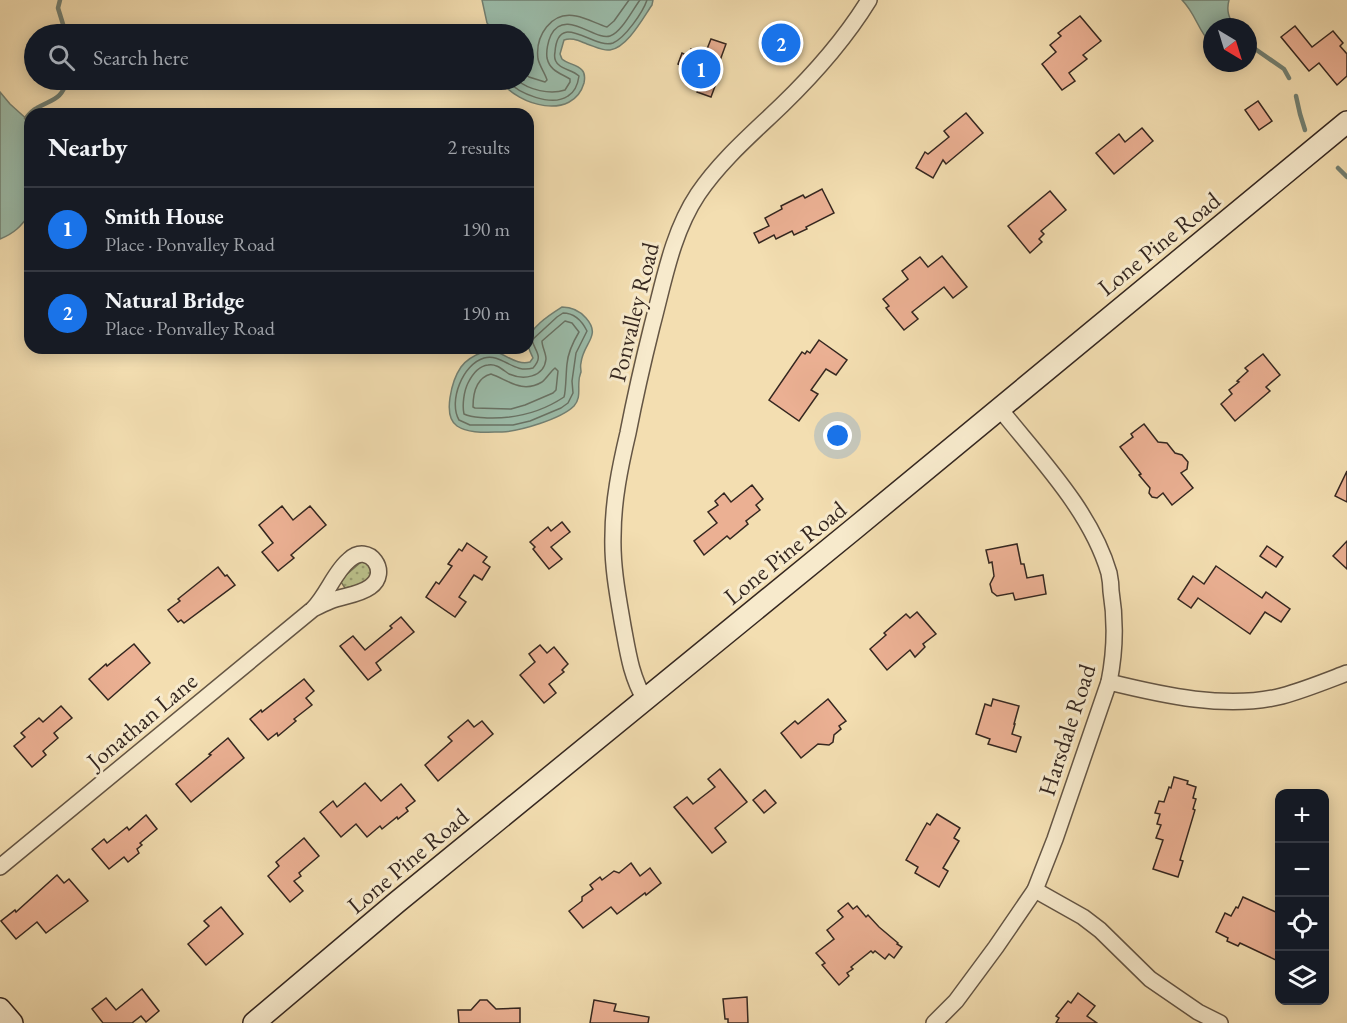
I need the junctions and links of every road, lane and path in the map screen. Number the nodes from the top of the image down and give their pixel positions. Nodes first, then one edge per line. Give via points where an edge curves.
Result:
1 (869, 0) edge
2 (1347, 122) edge
3 (1000, 409) junction
4 (314, 609) dead end
5 (1347, 673) edge
6 (1109, 682) junction
7 (645, 700) junction
8 (0, 867) edge
9 (1035, 890) junction
10 (0, 1009) edge
11 (12, 1023) edge
12 (254, 1023) edge
13 (934, 1023) edge
14 (1220, 1023) edge

1 - 7 street, Ponvalley Road via 817,69 713,174 678,231 640,373 614,509 619,601 632,671
2 - 3 street, Lone Pine Road
3 - 6 street, Harsdale Road via 1068,495 1097,542 1109,574 1113,602 1115,635
3 - 7 street, Lone Pine Road
4 - 8 street, Jonathan Lane
5 - 6 street via 1281,696 1257,700 1193,699
6 - 9 street, Harsdale Road
7 - 12 street, Lone Pine Road
9 - 13 street, Harsdale Road via 956,1001
9 - 14 street via 1100,930 1150,979
10 - 11 street

